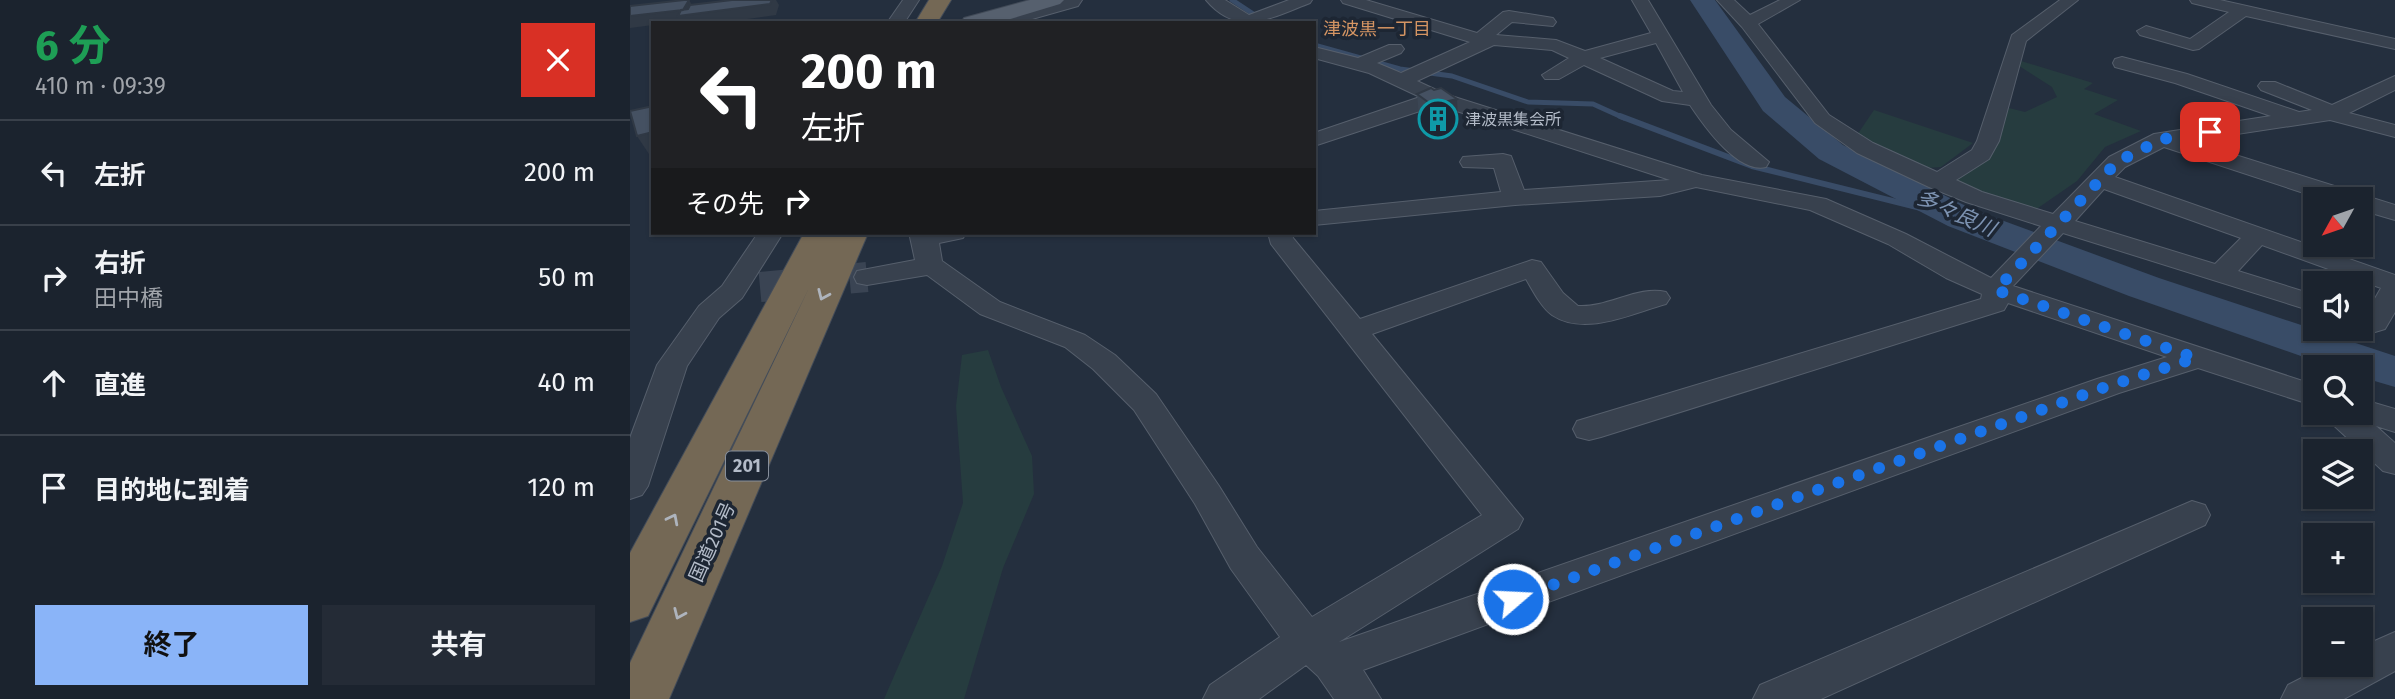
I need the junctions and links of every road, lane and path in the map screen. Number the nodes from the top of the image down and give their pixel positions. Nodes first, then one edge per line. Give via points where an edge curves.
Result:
1 (911, 0) edge
2 (940, 0) edge
3 (962, 0) edge
4 (1053, 0) edge
5 (1074, 0) edge
6 (1214, 0) edge
7 (1304, 0) edge
8 (1349, 0) edge
9 (1640, 0) edge
10 (1726, 0) edge
11 (1792, 0) edge
12 (2070, 0) edge
13 (2198, 0) edge
14 (1415, 4) dead end
15 (2243, 10) junction
16 (1395, 14) junction
17 (1476, 16) dead end
18 (896, 21) edge
19 (927, 21) edge
20 (950, 21) edge
21 (979, 21) edge
22 (1005, 21) edge
23 (1247, 21) edge
24 (1252, 21) edge
25 (1547, 22) dead end
26 (1748, 23) junction
27 (2146, 32) dead end
28 (1455, 33) junction
29 (1662, 37) junction
30 (1485, 39) junction
31 (2395, 44) edge
32 (1395, 49) dead end
33 (1316, 53) edge
34 (1582, 57) junction
35 (1449, 58) junction
36 (2122, 63) dead end
37 (1360, 64) junction
38 (1477, 68) dead end
39 (1552, 75) dead end
40 (1402, 80) junction
41 (2395, 82) edge
42 (2269, 86) dead end
43 (1438, 98) junction
44 (1697, 100) junction
45 (2336, 111) junction
46 (2296, 119) junction
47 (2395, 124) edge
48 (2395, 131) edge
49 (2162, 139) junction
50 (1316, 140) edge
51 (1471, 162) dead end
52 (1758, 162) dead end
53 (2099, 179) junction
54 (1698, 181) junction
55 (1937, 182) junction
56 (2311, 187) edge
57 (2395, 187) edge
58 (1514, 198) junction
59 (2379, 208) edge
60 (1316, 218) edge
61 (2054, 228) junction
62 (769, 235) edge
63 (819, 235) edge
64 (851, 235) edge
65 (949, 235) edge
66 (1280, 235) edge
67 (2258, 235) junction
68 (926, 245) edge
69 (2219, 275) junction
70 (867, 277) tunnel mouth
71 (1999, 285) junction
72 (2395, 286) edge
73 (1656, 298) dead end
74 (2303, 300) edge
75 (2377, 324) edge
76 (1356, 330) junction
77 (2196, 358) junction
78 (2303, 392) edge
79 (2373, 414) edge
80 (2395, 421) edge
81 (2353, 425) edge
82 (1589, 429) dead end
83 (2395, 462) edge
84 (630, 486) edge
85 (2192, 515) dead end
86 (630, 601) edge
87 (2395, 650) edge
88 (1320, 652) junction
89 (641, 699) edge
90 (1225, 699) edge
91 (1359, 699) edge
92 (1775, 699) edge
93 (2303, 699) edge

1 - 18 street
2 - 19 highway
3 - 20 highway
4 - 21 main road
5 - 22 street
6 - 23 street
7 - 24 street
8 - 16 street
9 - 29 street
10 - 26 street
11 - 26 street
12 - 55 street via 2018,39 1981,154
13 - 15 street
14 - 16 street
15 - 27 street via 2193,45
15 - 31 street
16 - 28 street
17 - 28 street
25 - 30 street via 1509,16
26 - 55 street via 1822,119 1865,148
28 - 30 street
29 - 34 street
29 - 44 street
30 - 34 street via 1556,45
30 - 35 street
32 - 37 street
33 - 37 street
34 - 39 street
34 - 44 street via 1669,97
35 - 38 street
35 - 40 street
36 - 46 street
37 - 40 street
40 - 43 street
41 - 45 street
42 - 45 street
43 - 50 street
43 - 54 street
44 - 52 street via 1716,128
45 - 46 street
45 - 47 street
45 - 48 street
46 - 49 street
49 - 53 street via 2117,162
49 - 56 street
51 - 58 street via 1503,161
53 - 61 street
53 - 67 street
54 - 58 street via 1660,189
54 - 71 street via 1817,204 1876,229 1955,272
55 - 61 street
57 - 59 street
58 - 60 street
61 - 69 street
61 - 71 street
62 - 84 street via 746,290 709,312 672,365
86 -> 63 highway, 201
64 -> 89 highway, 国道201号 / 201
65 - 68 street
66 - 76 street
67 - 69 street
67 - 72 street
68 - 70 street via 916,270
68 - 88 street via 990,308 1075,341 1137,394 1244,558
69 - 74 street
71 - 77 street
71 - 82 street via 1994,304
72 - 75 street
73 - 76 street via 1598,314 1576,315 1559,307 1532,268
76 - 88 street via 1505,519
77 - 78 street
77 - 88 street
79 - 80 street
81 - 83 street
85 - 92 street
87 - 93 street
88 - 90 street
88 - 91 street

